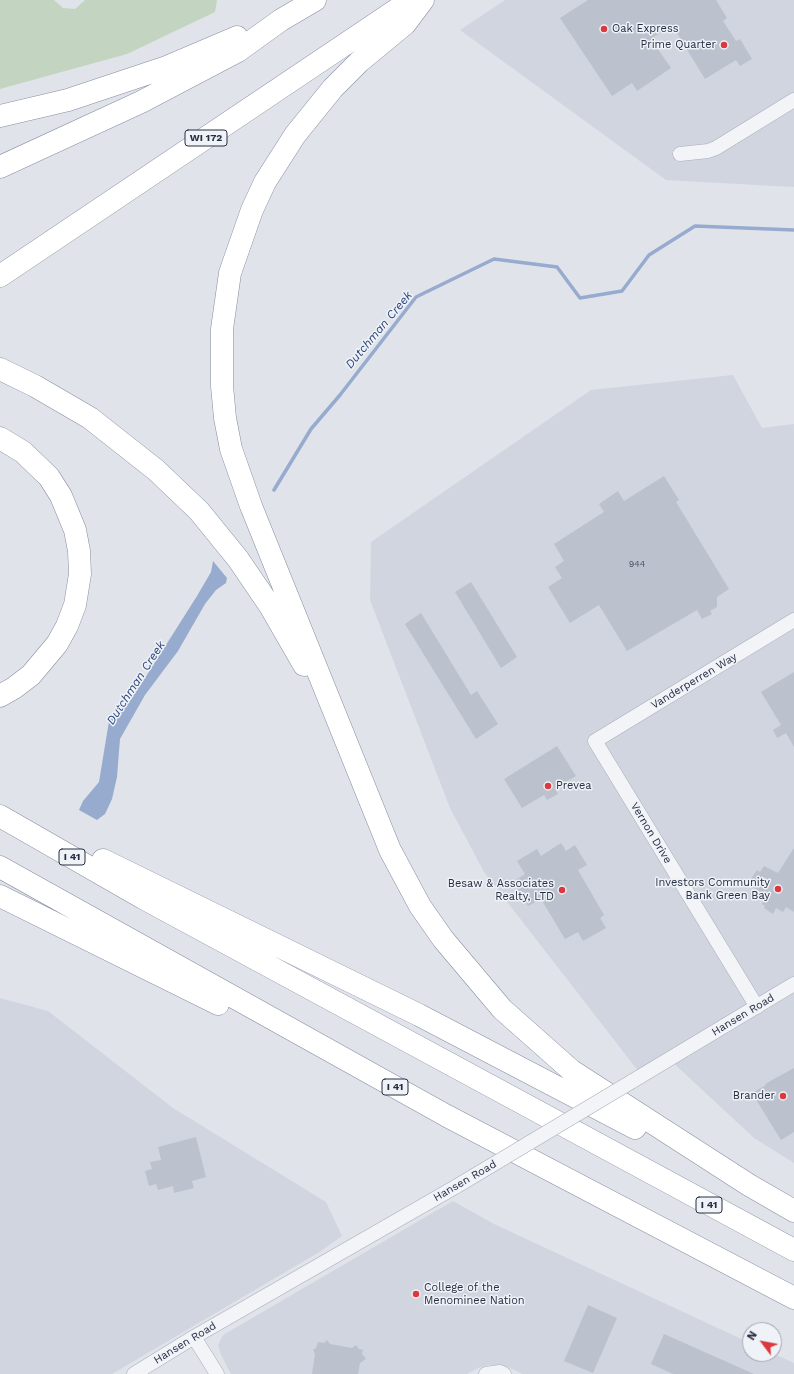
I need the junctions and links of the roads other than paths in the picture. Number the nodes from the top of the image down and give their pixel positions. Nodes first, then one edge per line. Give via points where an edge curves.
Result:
1 (315, 0) edge
2 (411, 0) edge
3 (423, 0) edge
4 (281, 20) junction
5 (794, 100) edge
6 (0, 116) edge
7 (680, 154) dead end
8 (0, 167) edge
9 (0, 276) edge
10 (0, 369) edge
11 (0, 438) edge
12 (794, 620) edge
13 (0, 696) edge
14 (330, 702) junction
15 (595, 742) joint
16 (0, 812) edge
17 (0, 816) edge
18 (0, 867) edge
19 (0, 896) edge
20 (794, 984) edge
21 (757, 1007) junction
22 (447, 1116) junction
23 (749, 1185) junction
24 (794, 1211) edge
25 (794, 1250) edge
26 (794, 1298) edge
27 (194, 1337) junction
28 (134, 1374) edge
29 (217, 1374) edge
30 (486, 1374) edge
31 (504, 1374) edge

1 - 4 highway
2 - 9 highway, WI 172
3 - 14 highway via 406,24 359,62 333,88 278,160 244,229 230,273 222,329 222,386 231,449 251,506
4 - 6 highway via 164,68 68,100
4 - 8 highway via 238,51 141,102
5 - 7 street via 716,148
10 - 14 highway via 90,418 156,470 199,511 250,576 298,657
11 - 13 highway via 22,452 49,477 61,496 75,530 80,551 80,574 75,605 68,626 57,644 31,675
12 - 15 street, Vanderperren Way
14 - 23 highway via 390,850 420,906 471,974 502,1009 572,1071
15 - 21 street, Vernon Drive
16 - 23 highway via 143,879 419,1015 609,1114 691,1160
17 - 25 highway, I 41 via 150,902
18 - 22 highway, I 41
19 - 22 highway
20 - 21 street, Hansen Road
21 - 27 street, Hansen Road, bridge via 457,1186
22 - 26 highway, I 41
23 - 24 highway
27 - 28 street, Hansen Road
27 - 29 street
30 - 31 street

